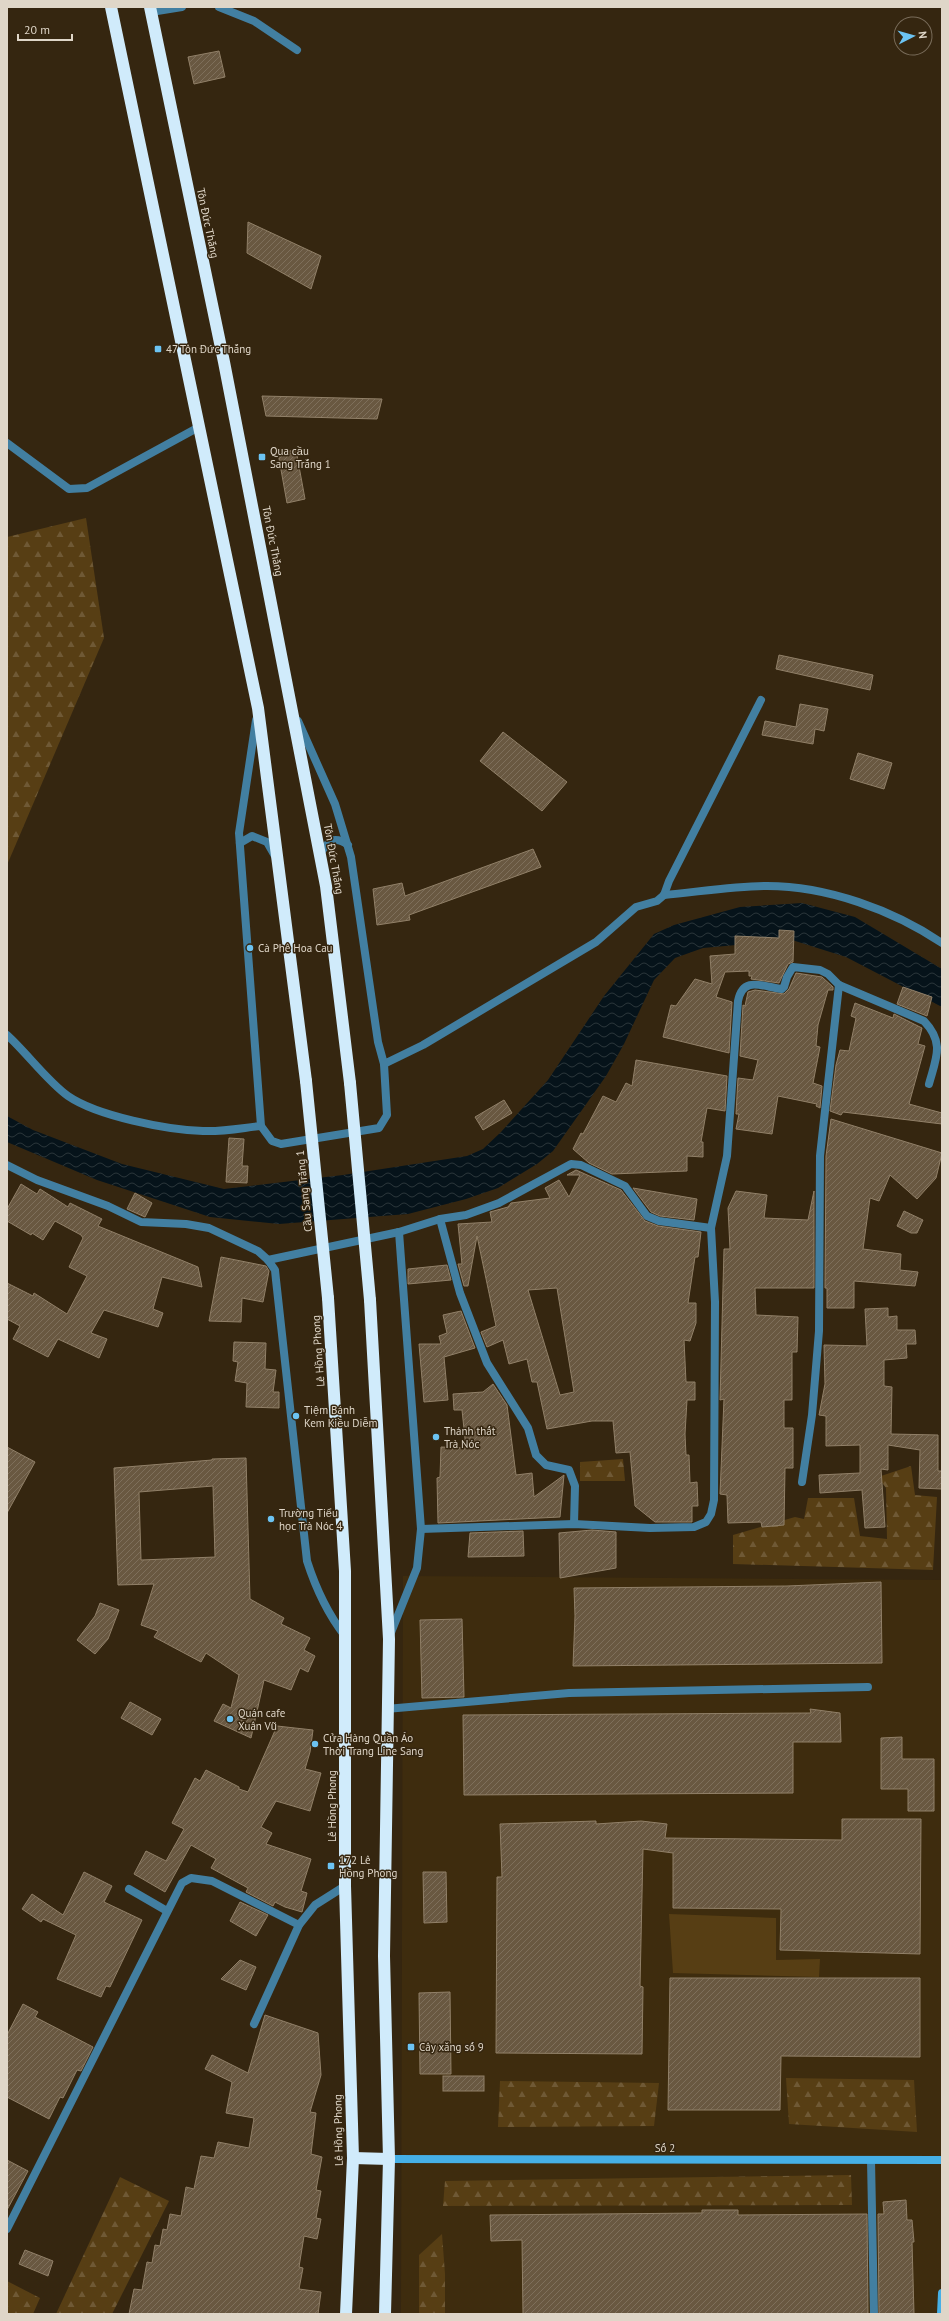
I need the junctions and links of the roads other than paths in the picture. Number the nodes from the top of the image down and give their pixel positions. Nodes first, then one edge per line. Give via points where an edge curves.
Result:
1 (111, 7) edge
2 (182, 7) edge
3 (219, 7) edge
4 (150, 10) edge
5 (297, 50) dead end
6 (199, 427) junction
7 (7, 443) edge
8 (762, 700) dead end
9 (258, 708) junction
10 (293, 711) junction
11 (240, 844) junction
12 (348, 845) junction
13 (320, 854) junction
14 (278, 861) junction
15 (664, 895) junction
16 (942, 943) edge
17 (839, 984) junction
18 (7, 1035) edge
19 (384, 1064) junction
20 (929, 1084) dead end
21 (261, 1126) junction
22 (7, 1165) edge
23 (440, 1219) junction
24 (711, 1228) junction
25 (399, 1232) junction
26 (268, 1260) junction
27 (328, 1298) joint
28 (802, 1482) dead end
29 (574, 1524) junction
30 (421, 1529) junction
31 (346, 1636) junction
32 (389, 1639) junction
33 (868, 1687) dead end
34 (386, 1709) junction
35 (345, 1886) junction
36 (128, 1888) dead end
37 (167, 1911) junction
38 (299, 1925) junction
39 (254, 2024) dead end
40 (353, 2158) junction
41 (389, 2159) junction
42 (871, 2160) junction
43 (942, 2160) edge
44 (7, 2229) edge
45 (942, 2293) edge
46 (346, 2314) edge
47 (385, 2314) edge
48 (874, 2314) edge
49 (941, 2314) edge

1 - 6 highway
2 - 4 street
3 - 5 street via 254,22
4 - 10 highway, Tôn Đức Thắng
6 - 7 street via 87,488 69,489
6 - 9 highway
8 - 15 street via 668,881
9 - 11 street via 239,834
9 - 14 highway
10 - 12 street via 335,804
10 - 13 highway, Tôn Đức Thắng
11 - 14 street via 252,836 267,842
11 - 21 street
12 - 13 street via 334,839 328,842
12 - 19 street via 362,920 378,1042
13 - 32 highway, Tôn Đức Thắng, bridge via 350,1083 370,1300
14 - 27 highway, Cầu Sang Trắng 1, bridge via 306,1080
15 - 16 street via 769,886 803,890 837,896 893,914
15 - 19 street via 657,901 636,907 596,942 423,1044
17 - 20 street via 924,1021 931,1028 938,1048
17 - 24 street via 824,972 796,967 789,971 782,989 748,985 740,992 727,1156
17 - 28 street via 820,1156 819,1331 812,1415
18 - 21 street via 67,1095 88,1107 116,1116 196,1131
19 - 21 street via 387,1115 379,1128 281,1144 272,1141
22 - 26 street via 37,1180 108,1206 141,1222 209,1228 258,1251
23 - 24 street via 466,1216 498,1203 571,1164 581,1165 625,1186 647,1216 659,1221
23 - 25 street
23 - 29 street via 460,1293 487,1363 528,1428 536,1455 546,1466 569,1470 575,1486
24 - 29 street via 715,1302 714,1500 711,1514 706,1522 694,1527 650,1528
25 - 26 street
25 - 30 street
26 - 31 street via 275,1270 308,1561 317,1591 332,1620
27 - 31 highway, Lê Hồng Phong via 345,1571
29 - 30 street
30 - 32 street via 417,1568
31 - 35 highway, Lê Hồng Phong
32 - 34 highway
33 - 34 street via 570,1693
34 - 41 highway via 384,1956
35 - 38 street via 315,1905
35 - 40 highway, Lê Hồng Phong
36 - 37 street
37 - 38 street via 182,1883 191,1878 200,1878 212,1881
37 - 44 street
38 - 39 street
40 - 41 highway
40 - 46 highway, Lê Hồng Phong
41 - 42 street, Số 2
41 - 47 highway
42 - 43 street, Số 2
42 - 48 street
45 - 49 street

